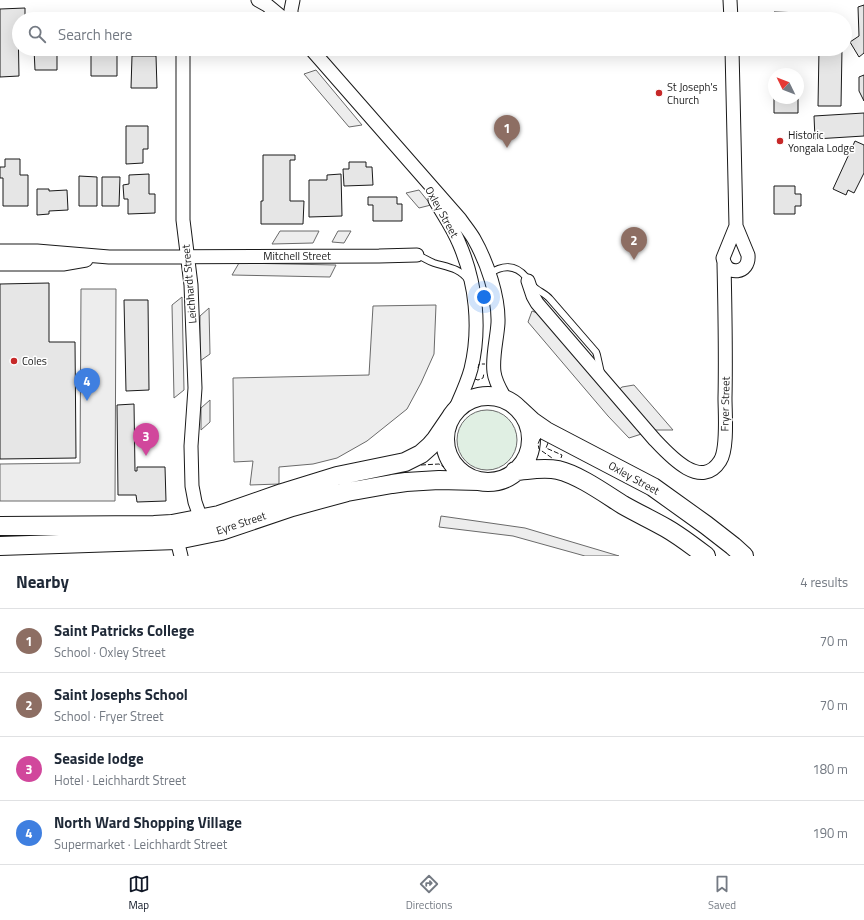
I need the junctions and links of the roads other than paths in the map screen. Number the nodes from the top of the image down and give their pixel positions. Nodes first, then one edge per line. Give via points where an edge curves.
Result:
1 (258, 0) edge
2 (278, 0) edge
3 (293, 0) edge
4 (730, 0) edge
5 (276, 12) edge
6 (282, 12) edge
7 (290, 12) edge
8 (731, 12) edge
9 (183, 56) edge
10 (317, 56) edge
11 (732, 56) edge
12 (421, 176) junction
13 (736, 226) junction
14 (0, 251) edge
15 (417, 255) joint
16 (187, 256) junction
17 (109, 257) junction
18 (0, 264) edge
19 (724, 264) junction
20 (489, 274) junction
21 (528, 281) junction
22 (472, 288) junction
23 (475, 305) junction
24 (602, 378) junction
25 (512, 404) junction
26 (452, 415) junction
27 (515, 472) junction
28 (479, 481) junction
29 (201, 519) junction
30 (0, 526) edge
31 (0, 546) edge
32 (179, 548) edge
33 (706, 556) edge
34 (744, 556) edge

1 - 5 street
2 - 6 street
3 - 7 street
4 - 8 street
9 - 16 street, Leichhardt Street via 183,220
10 - 12 street, Oxley Street
11 - 13 street, Fryer Street
12 - 20 street, Oxley Street via 460,219 478,248
12 - 22 street, Oxley Street via 458,242 468,267
13 - 19 street, Fryer Street via 723,258
13 - 19 street, Fryer Street via 748,255 747,263 736,271
14 - 17 street, Mitchell Street via 37,251
15 - 16 street, Mitchell Street
15 - 22 lane, Mitchell Street via 456,270 466,277
16 - 17 street, Mitchell Street
16 - 29 street, Leichhardt Street via 191,285 195,388 191,446 192,486
17 - 18 street, Mitchell Street via 63,264
19 - 24 street, Fryer Street via 725,440 721,460 714,468 694,472 674,459
20 - 21 lane via 498,268 510,267 519,271
20 - 23 street via 478,288
20 - 25 street, Oxley Street via 498,317 494,372 498,385
21 - 24 street via 537,303
21 - 24 lane via 550,299 596,352
22 - 23 street, Oxley Street
23 - 26 street, Oxley Street via 473,359 467,381
25 - 26 main road via 492,396 478,397 465,403
25 - 27 main road via 525,417 531,436 527,455
25 - 34 main road, Oxley Street via 546,431 653,487
26 - 28 main road via 445,432 448,456 458,469
26 - 29 main road, Eyre Street via 430,446 405,462 337,476
27 - 28 main road via 502,479
27 - 33 main road via 559,470 578,478 667,528
28 - 32 main road, Eyre Street via 406,482 355,491 292,507
29 - 30 main road, Eyre Street via 154,525
31 - 32 main road, Eyre Street

